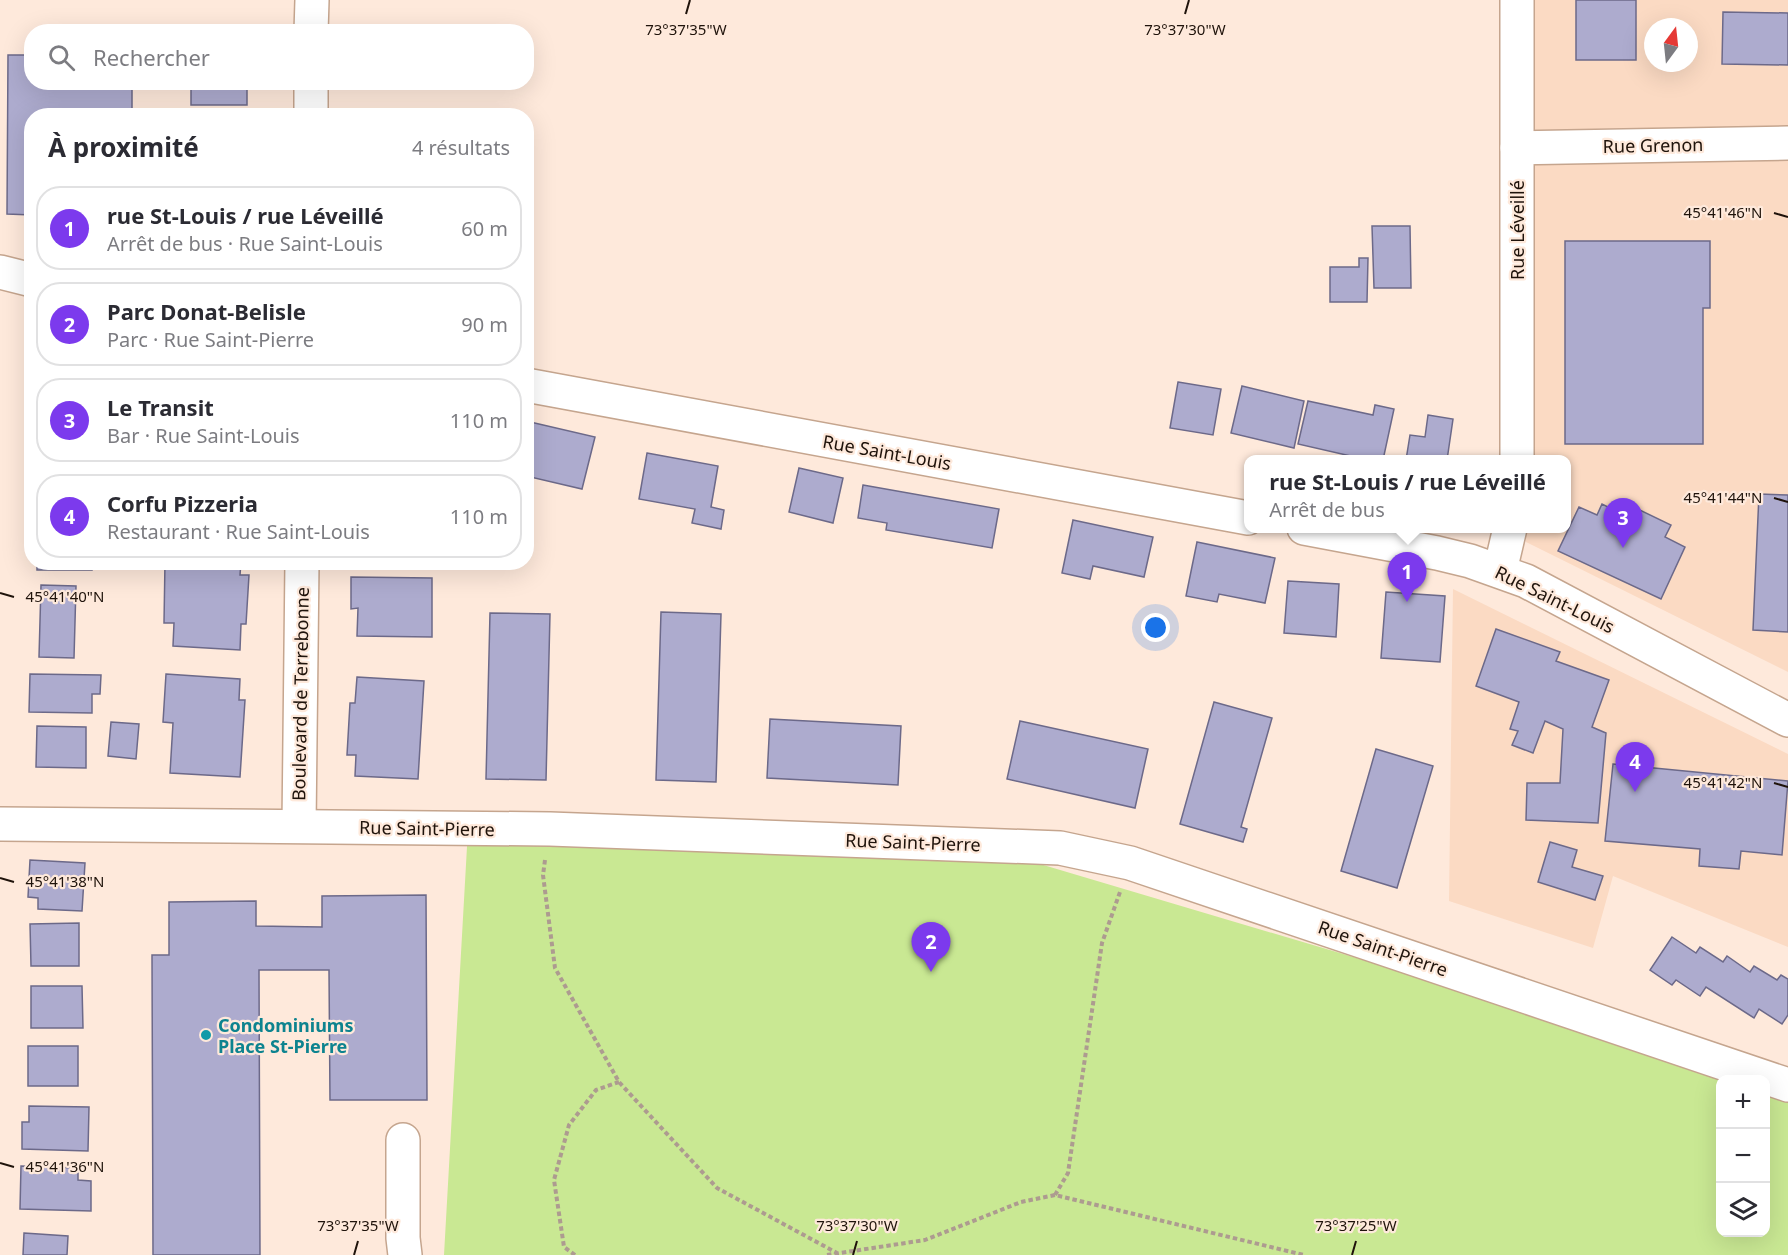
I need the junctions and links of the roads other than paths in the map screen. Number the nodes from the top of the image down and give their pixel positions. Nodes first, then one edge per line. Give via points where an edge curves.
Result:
1 (312, 0) edge
2 (1517, 0) edge
3 (311, 24) edge
4 (311, 90) edge
5 (311, 108) edge
6 (1788, 142) edge
7 (1517, 148) junction
8 (0, 272) edge
9 (24, 278) edge
10 (534, 386) edge
11 (1516, 455) edge
12 (1244, 517) edge
13 (1331, 533) edge
14 (1509, 533) edge
15 (302, 570) edge
16 (1500, 571) junction
17 (1788, 720) edge
18 (0, 824) edge
19 (299, 826) junction
20 (1788, 1085) edge
21 (403, 1140) dead end
22 (405, 1255) edge

1 - 3 street
2 - 7 street, Rue Léveillé
4 - 5 street
6 - 7 street, Rue Grenon
7 - 11 street, Rue Léveillé
8 - 9 street
10 - 12 street, Rue Saint-Louis
13 - 16 street, Rue Saint-Louis via 1437,553
14 - 16 street
15 - 19 street, Boulevard de Terrebonne
16 - 17 street, Rue Saint-Louis via 1535,585
18 - 19 street, Rue Saint-Pierre
19 - 20 street, Rue Saint-Pierre via 549,829 1060,848 1130,863
21 - 22 street

